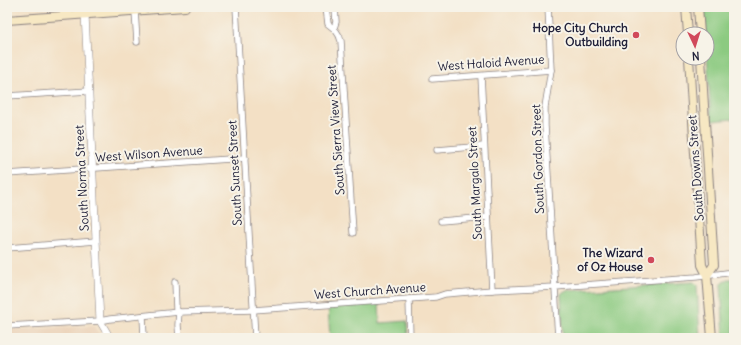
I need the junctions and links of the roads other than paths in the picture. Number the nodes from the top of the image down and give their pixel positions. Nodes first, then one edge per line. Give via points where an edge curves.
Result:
1 (185, 7) edge
2 (236, 7) edge
3 (326, 7) edge
4 (335, 7) edge
5 (548, 7) edge
6 (686, 7) edge
7 (698, 7) edge
8 (163, 8) edge
9 (86, 10) edge
10 (135, 11) junction
11 (7, 20) edge
12 (687, 26) edge
13 (699, 26) edge
14 (334, 28) junction
15 (137, 42) dead end
16 (690, 66) edge
17 (702, 66) edge
18 (551, 70) junction
19 (481, 76) junction
20 (432, 78) dead end
21 (89, 91) junction
22 (7, 96) edge
23 (484, 146) junction
24 (436, 150) dead end
25 (245, 158) junction
26 (93, 169) junction
27 (7, 174) edge
28 (488, 217) junction
29 (441, 221) dead end
30 (353, 232) dead end
31 (96, 241) junction
32 (7, 248) edge
33 (734, 272) edge
34 (707, 275) junction
35 (175, 282) dead end
36 (555, 287) junction
37 (492, 290) junction
38 (409, 299) junction
39 (254, 310) junction
40 (178, 312) junction
41 (143, 316) junction
42 (100, 321) junction
43 (7, 326) edge
44 (110, 338) edge
45 (144, 338) edge
46 (179, 338) edge
47 (255, 338) edge
48 (410, 338) edge
49 (558, 338) edge
50 (712, 338) edge

1 - 8 main road
2 - 25 street, South Sunset Street
3 - 14 street, South Sierra View Street via 328,24
4 - 14 street, South Sierra View Street
5 - 18 street, South Gordon Street
6 - 12 main road
7 - 13 main road
8 - 10 main road
9 - 10 main road
9 - 11 main road
9 - 21 street, South Norma Street
10 - 15 street
14 - 30 street, South Sierra View Street via 341,41
16 - 34 main road, South Downs Street via 702,265
17 - 34 main road, South Downs Street via 714,265
18 - 19 street, West Haloid Avenue
18 - 36 street, South Gordon Street via 545,107
19 - 20 street, West Haloid Avenue
19 - 23 street, South Margalo Street
21 - 22 street
21 - 26 street, South Norma Street
23 - 24 street
23 - 28 street, South Margalo Street
25 - 26 street, West Wilson Avenue
25 - 39 street, South Sunset Street
26 - 27 street, West Wilson Avenue
26 - 31 street, South Norma Street
28 - 29 street
28 - 37 street, South Margalo Street
31 - 32 street
31 - 42 street, South Norma Street
33 - 34 street, West Church Avenue
34 - 36 street, West Church Avenue
34 - 50 main road, South Downs Street
35 - 40 street
36 - 37 street, West Church Avenue
36 - 49 street, South Gordon Street
37 - 38 street, West Church Avenue
38 - 39 street, West Church Avenue
38 - 48 street
39 - 40 street, West Church Avenue
39 - 47 street, South Sunset Street
40 - 41 street, West Church Avenue
40 - 46 street
41 - 42 street, West Church Avenue
41 - 45 street
42 - 43 street, West Church Avenue
42 - 44 street, South Norma Street

